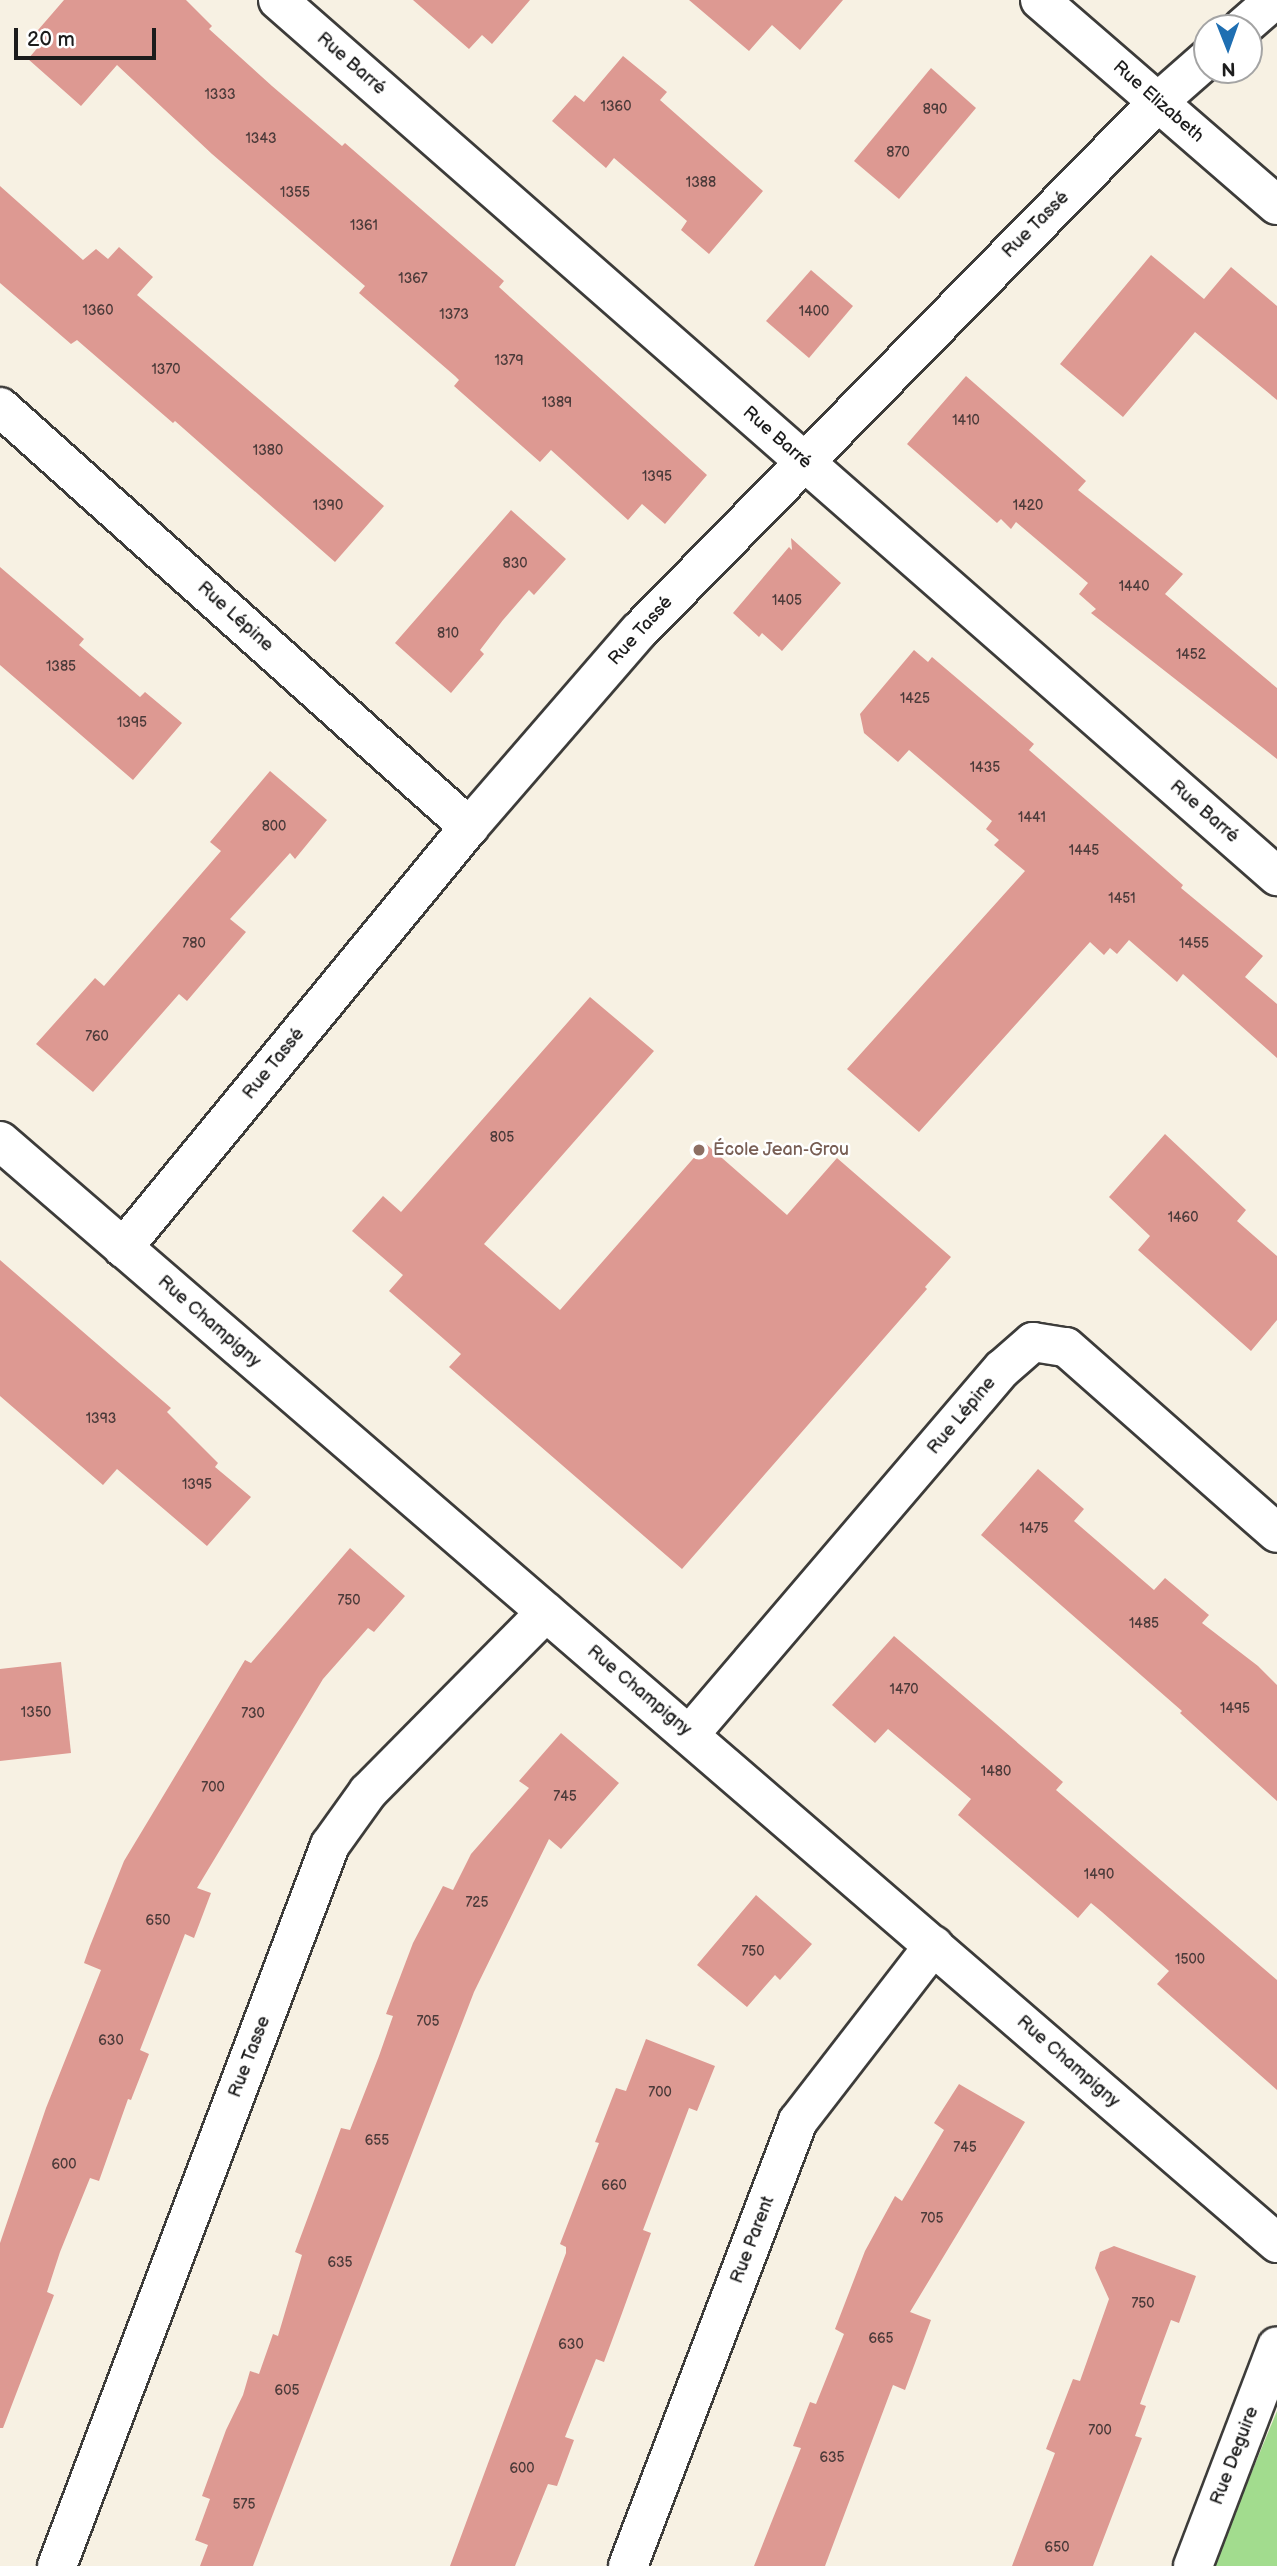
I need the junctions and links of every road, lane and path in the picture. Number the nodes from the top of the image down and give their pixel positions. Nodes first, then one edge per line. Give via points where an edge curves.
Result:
1 (278, 0) edge
2 (1040, 0) edge
3 (1274, 0) edge
4 (1258, 14) edge
5 (1193, 71) edge
6 (1158, 102) junction
7 (1277, 205) edge
8 (0, 407) edge
9 (803, 461) junction
10 (469, 827) junction
11 (1277, 876) edge
12 (0, 1142) edge
13 (123, 1248) junction
14 (1277, 1533) edge
15 (546, 1612) junction
16 (690, 1734) junction
17 (934, 1945) junction
18 (1277, 2243) edge
19 (1277, 2346) edge
20 (57, 2566) edge
21 (628, 2566) edge
22 (1193, 2566) edge

1 - 9 street, Rue Barré
2 - 6 street, Rue Elizabeth
3 - 4 street
5 - 6 street, Rue Tassé
6 - 7 street, Rue Elizabeth
6 - 9 street, Rue Tassé
8 - 10 street, Rue Lépine
9 - 10 street, Rue Tassé via 639,631
9 - 11 street, Rue Barré
10 - 13 street, Rue Tassé
12 - 13 street, Rue Champigny
13 - 15 street, Rue Champigny
14 - 16 street, Rue Lépine via 1066,1347 1033,1342 1002,1369
15 - 16 street, Rue Champigny
15 - 20 street, Rue Tasse via 368,1792 330,1845
16 - 17 street, Rue Champigny
17 - 18 street, Rue Champigny
17 - 21 street, Rue Parent via 798,2121
19 - 22 street, Rue Deguire

